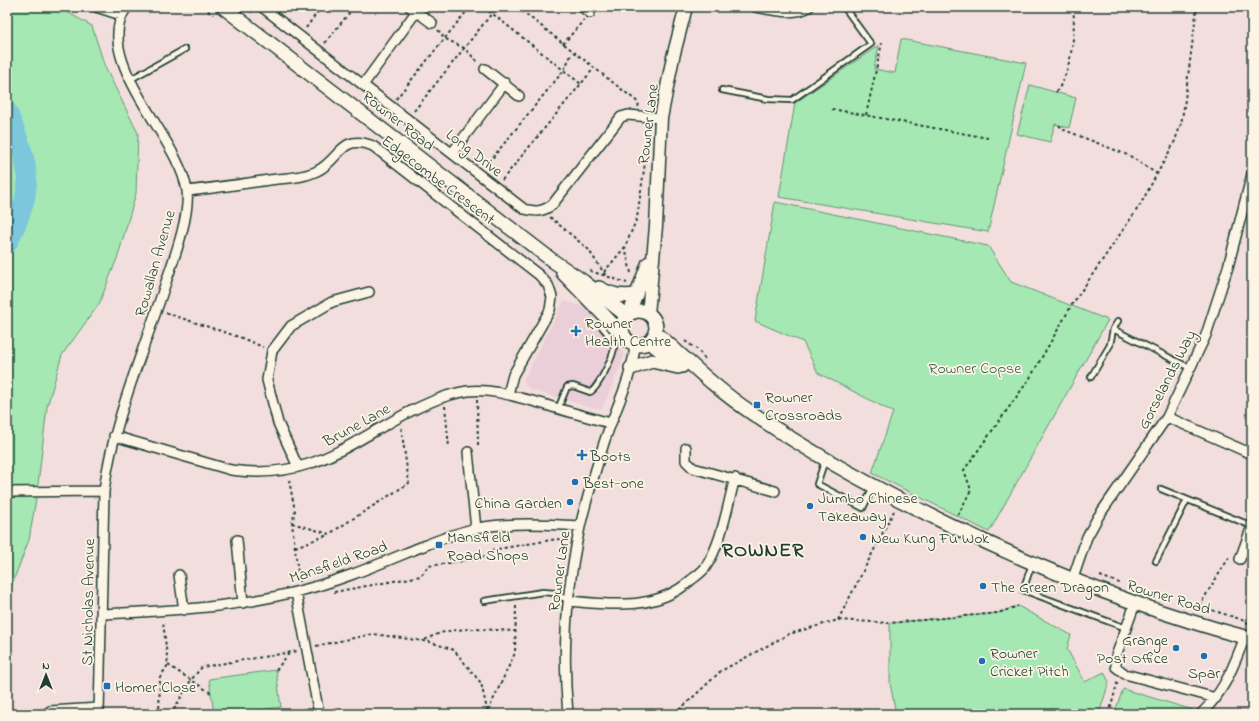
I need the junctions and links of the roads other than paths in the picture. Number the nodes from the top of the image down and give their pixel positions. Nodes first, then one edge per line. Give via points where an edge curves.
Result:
1 (96, 7) edge
2 (127, 7) edge
3 (223, 7) edge
4 (262, 7) edge
5 (582, 7) edge
6 (686, 7) edge
7 (756, 7) edge
8 (809, 7) edge
9 (844, 7) edge
10 (413, 10) edge
11 (274, 11) edge
12 (590, 13) road end
13 (121, 15) junction
14 (432, 23) road end
15 (185, 49) dead end
16 (485, 69) road end
17 (131, 80) junction
18 (504, 83) junction
19 (364, 85) junction
20 (722, 90) dead end
21 (519, 96) dead end
22 (661, 118) junction
23 (452, 152) junction
24 (1252, 174) edge
25 (1251, 187) edge
26 (187, 191) junction
27 (654, 247) junction
28 (553, 261) junction
29 (584, 282) junction
30 (369, 292) dead end
31 (636, 295) junction
32 (648, 314) junction
33 (628, 315) junction
34 (1118, 321) dead end
35 (602, 327) dead end
36 (1113, 329) junction
37 (623, 335) junction
38 (652, 337) junction
39 (635, 345) junction
40 (631, 368) junction
41 (1190, 368) junction
42 (692, 374) junction
43 (1091, 377) dead end
44 (720, 389) junction
45 (508, 394) junction
46 (558, 408) junction
47 (1167, 417) junction
48 (610, 423) junction
49 (114, 436) junction
50 (686, 448) dead end
51 (468, 452) dead end
52 (1252, 454) edge
53 (825, 458) junction
54 (298, 468) junction
55 (735, 478) junction
56 (873, 487) junction
57 (1161, 490) dead end
58 (104, 491) junction
59 (775, 491) dead end
60 (7, 492) edge
61 (1187, 500) junction
62 (580, 526) junction
63 (1252, 526) edge
64 (476, 528) junction
65 (237, 540) dead end
66 (1240, 559) road end
67 (1156, 561) dead end
68 (1032, 564) junction
69 (179, 575) dead end
70 (1072, 581) junction
71 (298, 592) junction
72 (484, 601) dead end
73 (569, 601) junction
74 (243, 603) junction
75 (1135, 604) junction
76 (184, 610) junction
77 (102, 614) junction
78 (1126, 628) junction
79 (1248, 638) edge
80 (1216, 698) junction
81 (99, 711) edge
82 (46, 714) edge
83 (319, 714) edge
84 (568, 714) edge
85 (1201, 714) edge

1 - 13 street
2 - 13 street, Rowallan Avenue
3 - 28 main road, Rowner Road
4 - 11 street, Long Drive
5 - 12 street
6 - 22 street, Rowner Lane
7 - 8 street via 783,12 805,10
9 - 20 lane via 871,44 792,100 768,99
10 - 14 street
10 - 19 street
11 - 19 street, Long Drive
13 - 17 street, Rowallan Avenue via 118,49
15 - 17 lane
16 - 18 street
17 - 26 street, Rowallan Avenue via 179,168
18 - 21 street
18 - 23 street
19 - 23 street, Long Drive
22 - 23 street, Long Drive via 636,115 621,117 552,205 543,211 524,209
22 - 27 street, Rowner Lane
24 - 25 street, Gorselands Way
25 - 41 street, Gorselands Way via 1206,335
26 - 45 street, Edgecombe Crescent via 316,172 329,164 344,146 352,142 363,142 373,146 539,275 548,285 552,297 550,310 513,375
26 - 49 street, Rowallan Avenue via 186,213 157,310
27 - 31 street, Rowner Lane
27 - 32 street, Rowner Lane
28 - 29 main road, Rowner Road
28 - 37 main road, Rowner Road via 577,290
29 - 31 main road via 611,294 624,297
29 - 33 main road, Rowner Road
30 - 54 street via 332,302 291,326 272,351 267,380 278,423
31 - 33 street, Rowner Lane
32 - 33 main road via 639,311
32 - 38 main road via 655,322
33 - 37 main road via 622,325
34 - 36 lane
35 - 46 lane via 612,340 614,349 597,386 590,392 568,386
36 - 41 lane
36 - 43 lane via 1110,345
37 - 39 main road
38 - 39 main road via 640,345
38 - 42 main road, Rowner Road
38 - 44 main road, Rowner Road
39 - 40 street, Rowner Lane
40 - 42 main road via 652,361 674,366
40 - 48 street, Rowner Lane
41 - 47 street, Gorselands Way
42 - 44 main road, Rowner Road
44 - 53 main road, Rowner Road via 751,413
45 - 46 street, Brune Lane
45 - 54 street, Brune Lane via 476,391 445,396 399,417 326,459
46 - 48 street, Brune Lane
47 - 52 street
47 - 70 street, Gorselands Way via 1098,517 1087,538
48 - 62 street, Rowner Lane
49 - 54 street, Brune Lane via 231,470 250,472
49 - 58 street, Rowallan Avenue
50 - 55 street via 686,461 692,468
51 - 64 street
53 - 56 main road, Rowner Road
53 - 56 lane via 817,484 862,508
55 - 59 street
55 - 73 street via 717,542 704,569 683,588 664,598 642,603
56 - 68 main road, Rowner Road
57 - 61 lane
58 - 60 street
58 - 77 street, St Nicholas Avenue
61 - 63 lane
61 - 67 lane
62 - 64 street, Mansfield Road via 516,524
62 - 73 street, Rowner Lane
63 - 66 street
64 - 71 street, Mansfield Road via 360,572
65 - 74 street
68 - 70 main road, Rowner Road
68 - 78 lane via 1023,590
69 - 76 street
70 - 75 main road, Rowner Road
71 - 74 street, Mansfield Road
71 - 83 street
72 - 73 lane via 543,592 555,593
73 - 84 street, Rowner Lane via 566,664
74 - 76 street, Mansfield Road
75 - 78 street
75 - 79 main road, Rowner Road
76 - 77 street, Mansfield Road
77 - 81 street, St Nicholas Avenue
78 - 80 street via 1116,656 1116,667 1121,672
79 - 80 street
80 - 85 street
81 - 82 street via 50,711

